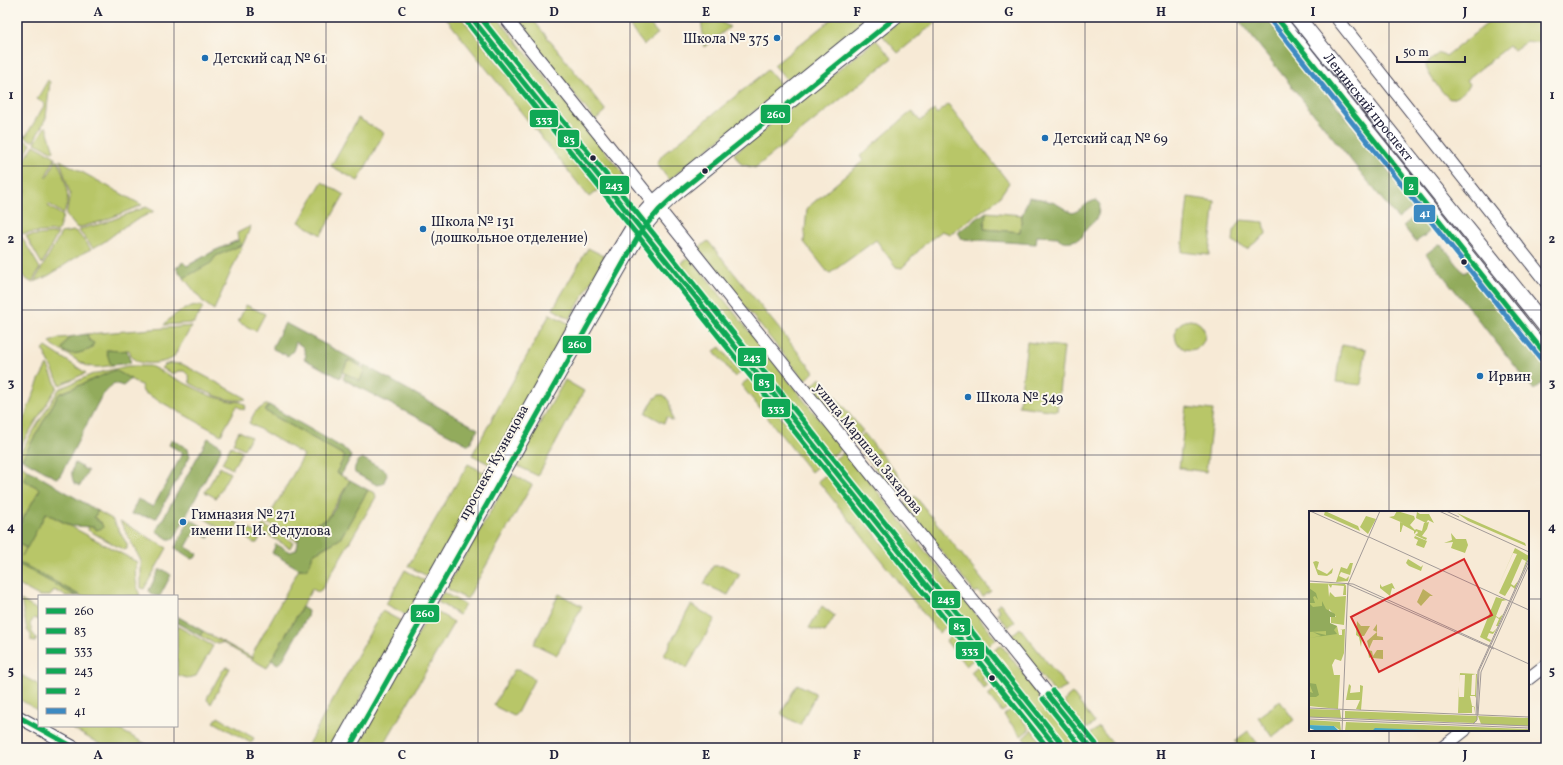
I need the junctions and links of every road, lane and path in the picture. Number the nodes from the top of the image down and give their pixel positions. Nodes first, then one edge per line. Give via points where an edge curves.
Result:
1 (471, 17) edge
2 (505, 17) edge
3 (880, 17) edge
4 (896, 17) edge
5 (1276, 17) edge
6 (1297, 17) edge
7 (1336, 17) edge
8 (656, 206) junction
9 (638, 226) junction
10 (1546, 282) edge
11 (1546, 327) edge
12 (1546, 355) edge
13 (1546, 665) edge
14 (1529, 678) edge
15 (17, 716) edge
16 (1464, 731) edge
17 (75, 748) edge
18 (338, 748) edge
19 (349, 748) edge
20 (1057, 748) edge
21 (1091, 748) edge
22 (1442, 748) edge

1 - 9 street
2 - 8 street, улица Маршала Захарова
3 - 8 street, проспект Кузнецова
4 - 8 street, проспект Кузнецова via 681,190
5 - 12 main road, Ленинский проспект
6 - 11 main road, Ленинский проспект
7 - 10 street
8 - 9 street, проспект Кузнецова
8 - 21 street, улица Маршала Захарова
9 - 18 street, проспект Кузнецова via 601,280
9 - 19 street, проспект Кузнецова via 562,368
9 - 20 street
13 - 14 street
15 - 17 street
16 - 22 street

